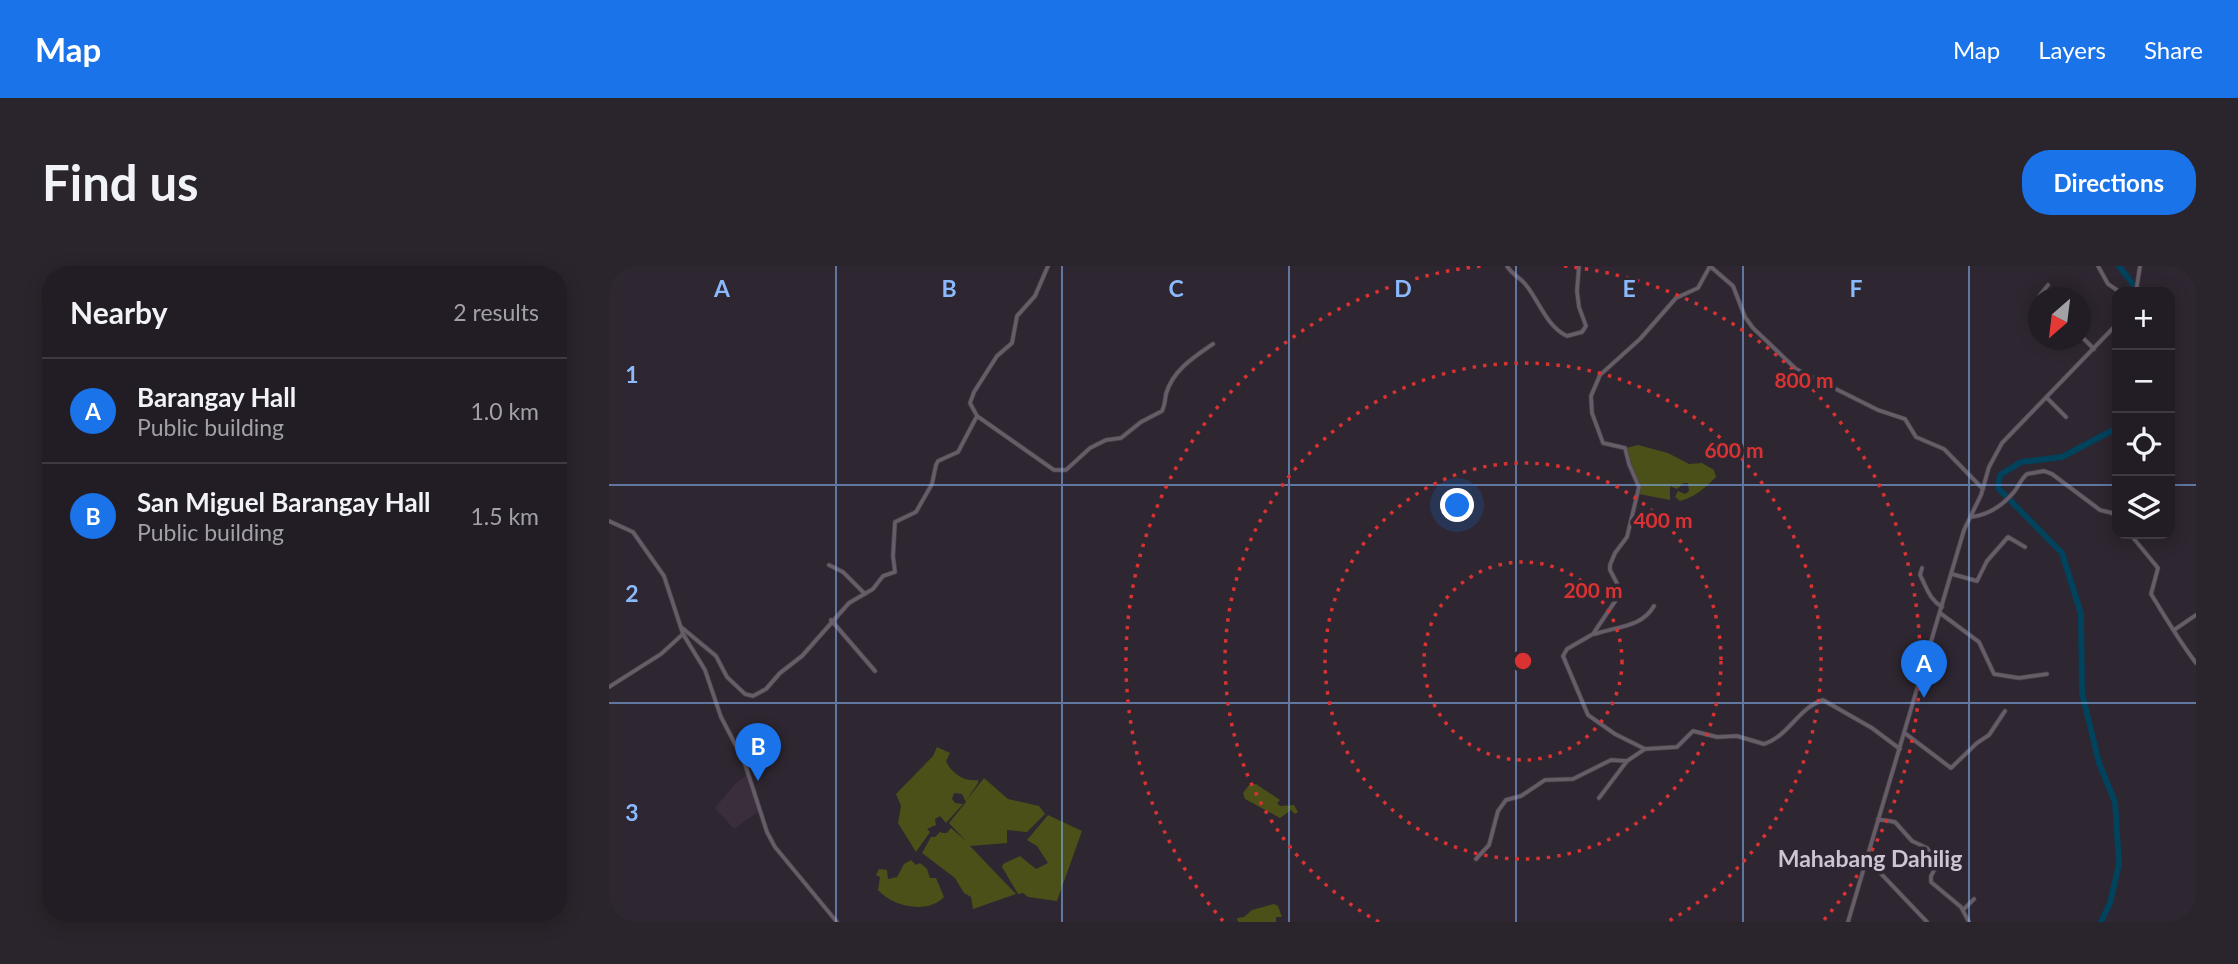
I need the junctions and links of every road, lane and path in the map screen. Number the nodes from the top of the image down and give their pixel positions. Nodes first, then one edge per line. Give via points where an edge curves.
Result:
1 (1048, 266) edge
2 (1507, 266) edge
3 (1579, 266) edge
4 (1710, 266) edge
5 (2098, 266) edge
6 (2140, 266) edge
7 (2112, 287) edge
8 (2137, 287) edge
9 (2112, 329) edge
10 (1213, 344) dead end
11 (2091, 346) edge
12 (2094, 349) junction
13 (2047, 398) junction
14 (977, 416) junction
15 (2066, 417) dead end
16 (1983, 489) junction
17 (2112, 513) edge
18 (1971, 517) junction
19 (609, 522) edge
20 (2134, 539) edge
21 (2025, 547) dead end
22 (829, 565) dead end
23 (1922, 568) dead end
24 (1952, 574) junction
25 (865, 594) junction
26 (1654, 606) dead end
27 (1942, 607) junction
28 (1940, 613) junction
29 (2196, 615) edge
30 (831, 621) junction
31 (681, 627) junction
32 (2174, 630) junction
33 (683, 634) junction
34 (1593, 634) junction
35 (2196, 663) edge
36 (875, 671) dead end
37 (2047, 674) dead end
38 (609, 687) edge
39 (2005, 711) dead end
40 (1906, 734) junction
41 (1645, 749) junction
42 (1900, 749) junction
43 (1627, 761) junction
44 (1599, 798) dead end
45 (1878, 819) junction
46 (1476, 859) dead end
47 (1867, 859) junction
48 (1974, 899) dead end
49 (1963, 910) junction
50 (837, 922) edge
51 (1848, 922) edge
52 (1927, 922) edge
53 (1969, 922) edge

1 - 14 street via 1035,296 1017,316 1012,343 997,356 974,392 970,402
2 - 3 street via 1567,337 1586,326 1577,291
4 - 16 street via 1733,286 1753,328 1796,369 1905,419 1916,437 1944,449
4 - 34 street via 1698,288 1676,298 1606,369 1591,396 1603,443 1625,448 1639,488 1627,537 1609,570 1620,594
5 - 7 street
6 - 8 street
9 - 12 street
10 - 14 street via 1178,372 1163,411 1121,438 1090,448 1066,470 1047,466
11 - 12 street
12 - 13 street
13 - 15 street
13 - 16 street via 2002,443
14 - 25 street via 958,452 938,461 932,484 916,512 895,522 895,571
16 - 18 street
17 - 18 street via 2100,510 2047,472 2027,474 2005,501 1989,513
18 - 24 street
19 - 31 street via 633,532 657,564
20 - 32 street via 2158,568 2151,594
21 - 24 street via 2008,537 1977,581
22 - 25 street
23 - 27 street via 1920,575 1929,597
24 - 27 street
25 - 30 street
26 - 34 street via 1638,622
27 - 28 street
28 - 37 street via 1979,642 1994,674 2019,678
28 - 40 street
29 - 32 street
30 - 31 street via 802,656 753,696 727,677 716,656
30 - 36 street
31 - 33 street
32 - 35 street
33 - 38 street
33 - 50 street via 705,670 771,839
34 - 41 street via 1563,656 1583,706 1601,725
39 - 40 street via 1989,735 1951,768
40 - 42 street
41 - 42 street via 1677,747 1693,731 1764,744 1807,707 1823,700
41 - 43 street
42 - 45 street
43 - 44 street
43 - 46 street via 1611,760 1573,779 1545,780 1506,800 1498,811 1489,845
45 - 47 street
45 - 49 street via 1895,822 1912,841 1930,850 1938,863 1931,881
47 - 51 street
47 - 52 street
48 - 49 street
49 - 53 street

